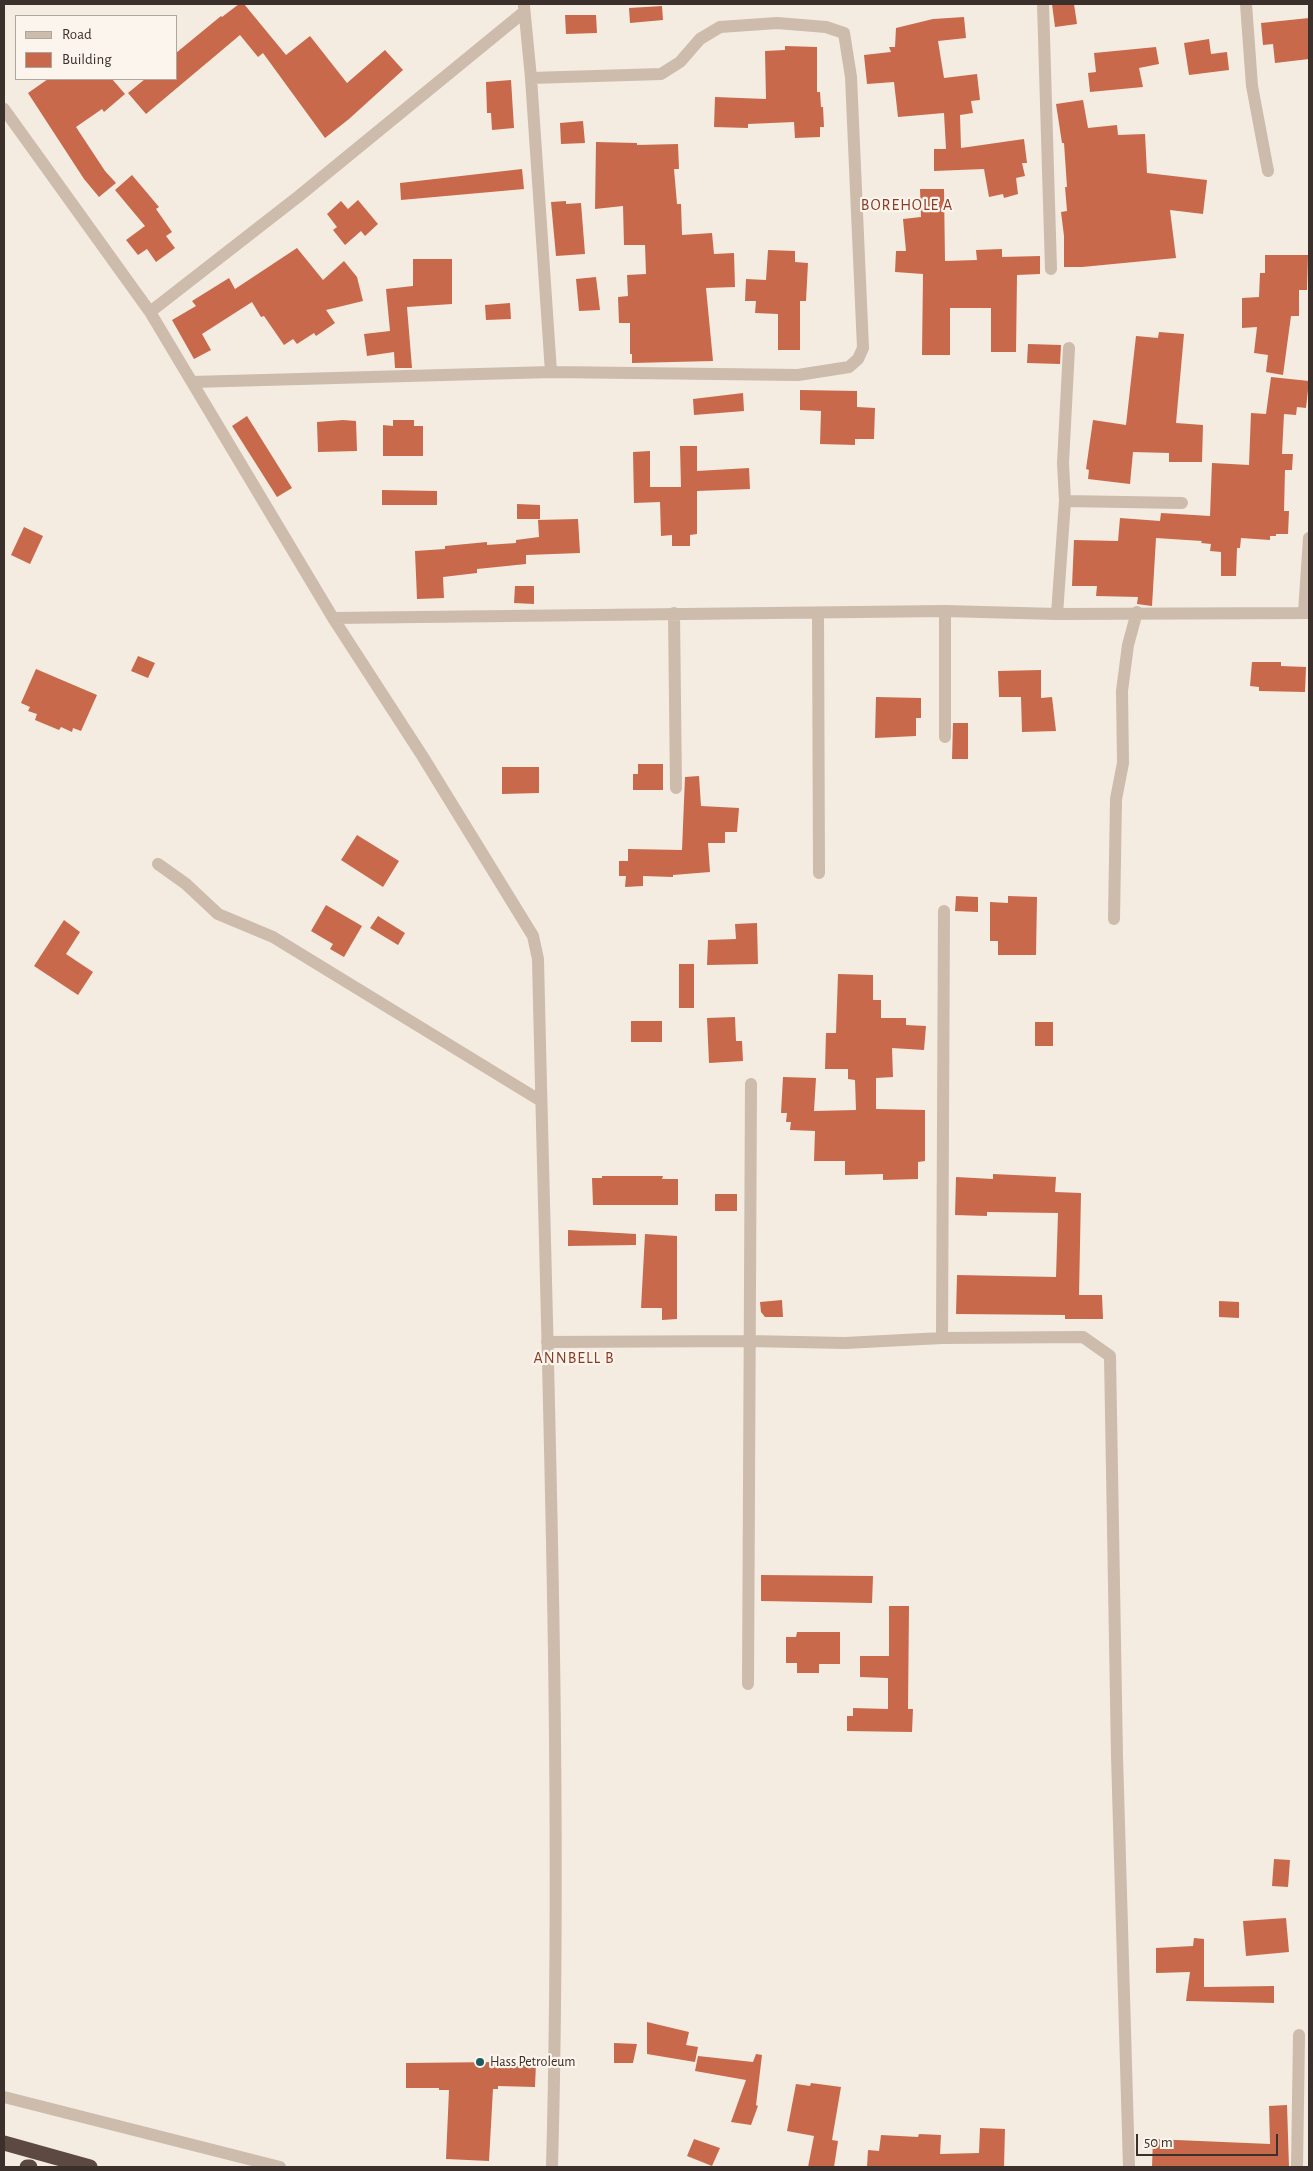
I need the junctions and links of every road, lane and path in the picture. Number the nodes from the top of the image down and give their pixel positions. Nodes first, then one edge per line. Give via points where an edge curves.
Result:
1 (1043, 4) edge
2 (1246, 4) edge
3 (524, 8) edge
4 (531, 78) junction
5 (4, 109) edge
6 (1268, 171) dead end
7 (1051, 269) dead end
8 (150, 312) junction
9 (1069, 348) dead end
10 (551, 372) junction
11 (192, 382) junction
12 (1065, 501) junction
13 (1182, 503) dead end
14 (1309, 538) edge
15 (945, 611) junction
16 (1137, 612) junction
17 (818, 613) junction
18 (1307, 613) edge
19 (674, 614) junction
20 (1057, 614) junction
21 (333, 618) junction
22 (945, 737) dead end
23 (676, 788) dead end
24 (158, 864) dead end
25 (819, 872) dead end
26 (944, 911) dead end
27 (1114, 919) dead end
28 (752, 1084) dead end
29 (541, 1101) junction
30 (942, 1338) junction
31 (749, 1341) junction
32 (547, 1342) junction
33 (748, 1684) dead end
34 (1299, 2035) dead end
35 (4, 2097) edge
36 (4, 2143) edge
37 (90, 2167) edge
38 (280, 2167) edge
39 (552, 2167) edge
40 (1129, 2167) edge
41 (1297, 2167) edge

1 - 7 street
2 - 6 street via 1252,86
3 - 4 street
3 - 8 street via 299,196
4 - 10 street
4 - 10 street via 660,74 680,62 700,39 720,27 778,23 826,27 844,33 850,78 864,348 858,359 849,367 798,375
5 - 8 street
8 - 11 street
9 - 12 street via 1063,463
10 - 11 street
11 - 21 street
12 - 13 street
12 - 20 street
14 - 18 street
15 - 17 street
15 - 20 street
15 - 22 street
16 - 18 street
16 - 20 street
16 - 27 street via 1128,645 1122,691 1123,763 1116,799
17 - 19 street
17 - 25 street
19 - 21 street
19 - 23 street
21 - 29 street via 533,936 538,959
24 - 29 street via 186,884 218,914 273,937
26 - 30 street
28 - 31 street
29 - 32 street
30 - 31 street via 845,1343
30 - 40 street via 1082,1337 1110,1356 1116,1746
31 - 32 street
31 - 33 street
32 - 39 street via 556,1791
34 - 41 street
35 - 38 street
36 - 37 highway

